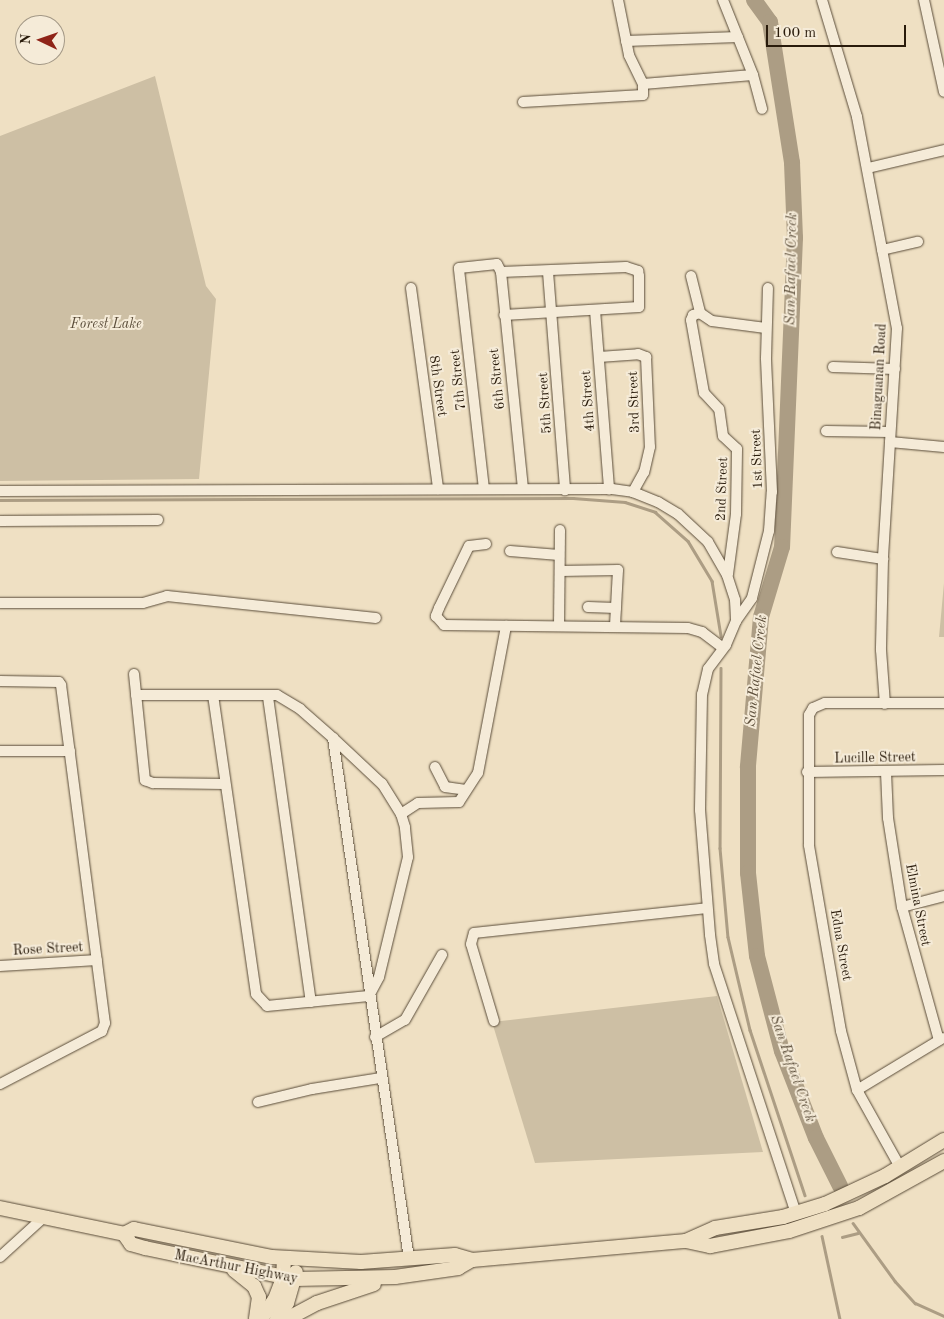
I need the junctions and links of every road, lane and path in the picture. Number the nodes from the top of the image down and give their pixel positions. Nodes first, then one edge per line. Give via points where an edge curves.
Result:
1 (618, 0) edge
2 (723, 0) edge
3 (822, 0) edge
4 (924, 0) edge
5 (738, 37) junction
6 (626, 41) junction
7 (753, 75) junction
8 (643, 84) junction
9 (944, 92) edge
10 (523, 102) dead end
11 (762, 108) dead end
12 (944, 150) edge
13 (868, 168) junction
14 (918, 242) dead end
15 (882, 250) junction
16 (501, 269) junction
17 (548, 272) junction
18 (691, 276) dead end
19 (411, 288) dead end
20 (768, 288) dead end
21 (595, 310) junction
22 (552, 313) junction
23 (700, 313) junction
24 (504, 315) junction
25 (766, 328) junction
26 (599, 357) junction
27 (833, 367) dead end
28 (894, 369) junction
29 (826, 430) dead end
30 (890, 437) junction
31 (944, 446) edge
32 (438, 488) junction
33 (523, 488) junction
34 (484, 489) junction
35 (609, 489) junction
36 (565, 490) junction
37 (0, 491) edge
38 (633, 492) junction
39 (158, 520) dead end
40 (0, 521) edge
41 (560, 530) dead end
42 (486, 544) dead end
43 (510, 551) dead end
44 (837, 552) dead end
45 (560, 554) junction
46 (883, 559) junction
47 (560, 571) junction
48 (728, 575) junction
49 (0, 603) edge
50 (588, 607) dead end
51 (616, 608) junction
52 (376, 618) dead end
53 (736, 621) junction
54 (506, 626) junction
55 (560, 626) junction
56 (615, 626) junction
57 (724, 648) junction
58 (134, 674) dead end
59 (0, 681) edge
60 (136, 695) junction
61 (213, 695) junction
62 (268, 697) junction
63 (944, 703) edge
64 (885, 704) junction
65 (333, 738) junction
66 (0, 751) edge
67 (70, 751) junction
68 (435, 767) dead end
69 (944, 770) edge
70 (807, 772) junction
71 (886, 772) junction
72 (225, 784) junction
73 (466, 790) junction
74 (401, 814) junction
75 (944, 896) edge
76 (902, 907) junction
77 (707, 908) junction
78 (442, 955) dead end
79 (97, 960) junction
80 (0, 966) edge
81 (369, 996) junction
82 (311, 1002) junction
83 (494, 1021) dead end
84 (375, 1037) junction
85 (942, 1039) edge
86 (381, 1078) junction
87 (0, 1084) edge
88 (857, 1090) junction
89 (258, 1102) dead end
90 (944, 1140) edge
91 (944, 1161) edge
92 (900, 1167) junction
93 (0, 1208) edge
94 (796, 1214) junction
95 (44, 1217) junction
96 (124, 1234) junction
97 (686, 1241) junction
98 (0, 1256) edge
99 (291, 1259) junction
100 (408, 1259) junction
101 (472, 1260) junction
102 (232, 1268) junction
103 (395, 1277) junction
104 (289, 1279) junction
105 (256, 1319) edge
106 (261, 1319) edge
107 (277, 1319) edge
108 (287, 1319) edge

1 - 6 street
2 - 5 street
3 - 13 street, Binaguanan Road via 857,117
4 - 9 street
5 - 6 street
5 - 7 street
6 - 8 street
7 - 8 street
7 - 11 street
8 - 10 street via 644,94 638,97
12 - 13 street
13 - 15 street, Binaguanan Road
14 - 15 street
15 - 28 street, Binaguanan Road via 896,310
16 - 17 street
16 - 24 street, 6th Street
16 - 34 street, 7th Street via 497,264 461,265 459,269
17 - 21 street via 626,267 638,271 639,306
17 - 22 street, 5th Street
18 - 23 street
19 - 32 street, 8th Street
20 - 25 street, 1st Street
21 - 22 street
21 - 26 street, 4th Street
22 - 24 street
22 - 36 street, 5th Street
23 - 25 street via 712,321
23 - 48 street, 2nd Street via 693,314 691,328 704,393 719,409 724,438 736,449 736,514
24 - 33 street, 6th Street
25 - 53 street, 1st Street via 772,492 769,530 752,598
26 - 35 street, 4th Street
26 - 38 street, 3rd Street via 638,354 646,358 650,447 644,472
27 - 28 street
28 - 30 street, Binaguanan Road
29 - 30 street
30 - 31 street
30 - 46 street, Binaguanan Road
32 - 34 street
32 - 37 street
33 - 34 street
33 - 36 street
35 - 36 street
35 - 38 street
38 - 48 street via 678,514 708,542
39 - 40 street
41 - 45 street
42 - 54 street via 469,546 436,616 444,625
43 - 45 street
44 - 46 street
45 - 47 street
46 - 64 street, Binaguanan Road via 881,650
47 - 51 street via 618,570
47 - 55 street
48 - 53 street
49 - 52 street via 143,603 167,596
50 - 51 street
51 - 56 street
53 - 57 street, 1st Street
54 - 55 street
54 - 73 street via 479,768
55 - 56 street
56 - 57 street via 688,628 702,632
57 - 77 street, 1st Street via 708,669 702,694 700,792
58 - 60 street
59 - 67 street via 60,683
60 - 61 street
60 - 72 street via 145,780 153,783
61 - 62 street via 260,693
61 - 72 street
62 - 65 street via 282,696
62 - 82 street
63 - 64 street
64 - 70 street, Edna Street via 825,703 813,708 809,715
65 - 74 street via 368,768
65 - 81 street
66 - 67 street
67 - 79 street
68 - 73 street via 445,788
69 - 71 street, Lucille Street
70 - 71 street, Lucille Street
70 - 88 street, Edna Street via 809,845 816,891 841,1031
71 - 76 street, Elmina Street via 888,818
72 - 82 street via 258,1000 272,1007
73 - 74 street via 459,802 418,803
74 - 81 street via 408,857 379,977
75 - 76 street
76 - 85 street, Elmina Street
77 - 83 street via 474,933 471,944
77 - 94 street, 1st Street via 714,964
78 - 84 street via 405,1020
79 - 80 street, Rose Street
79 - 87 street via 104,1028
81 - 82 street
81 - 84 street
84 - 86 street
85 - 88 street
86 - 89 street
86 - 100 street
88 - 92 street, Edna Street
90 - 92 highway, MacArthur Highway
91 - 97 highway, MacArthur Highway via 868,1204 830,1220 710,1246
92 - 94 highway, MacArthur Highway via 830,1202
93 - 95 highway, MacArthur Highway
94 - 97 highway, MacArthur Highway via 715,1228
95 - 96 highway, MacArthur Highway
95 - 98 street
96 - 99 highway, MacArthur Highway via 134,1229
96 - 102 highway, MacArthur Highway via 131,1244
97 - 101 highway, MacArthur Highway
99 - 100 highway, MacArthur Highway
99 - 104 highway
100 - 101 highway, MacArthur Highway via 455,1255
101 - 103 highway, MacArthur Highway via 458,1268
102 - 104 highway, MacArthur Highway
102 - 105 highway via 254,1286 259,1297
103 - 104 highway, MacArthur Highway via 332,1281
103 - 108 highway via 317,1303
104 - 106 highway
104 - 107 highway via 287,1303

